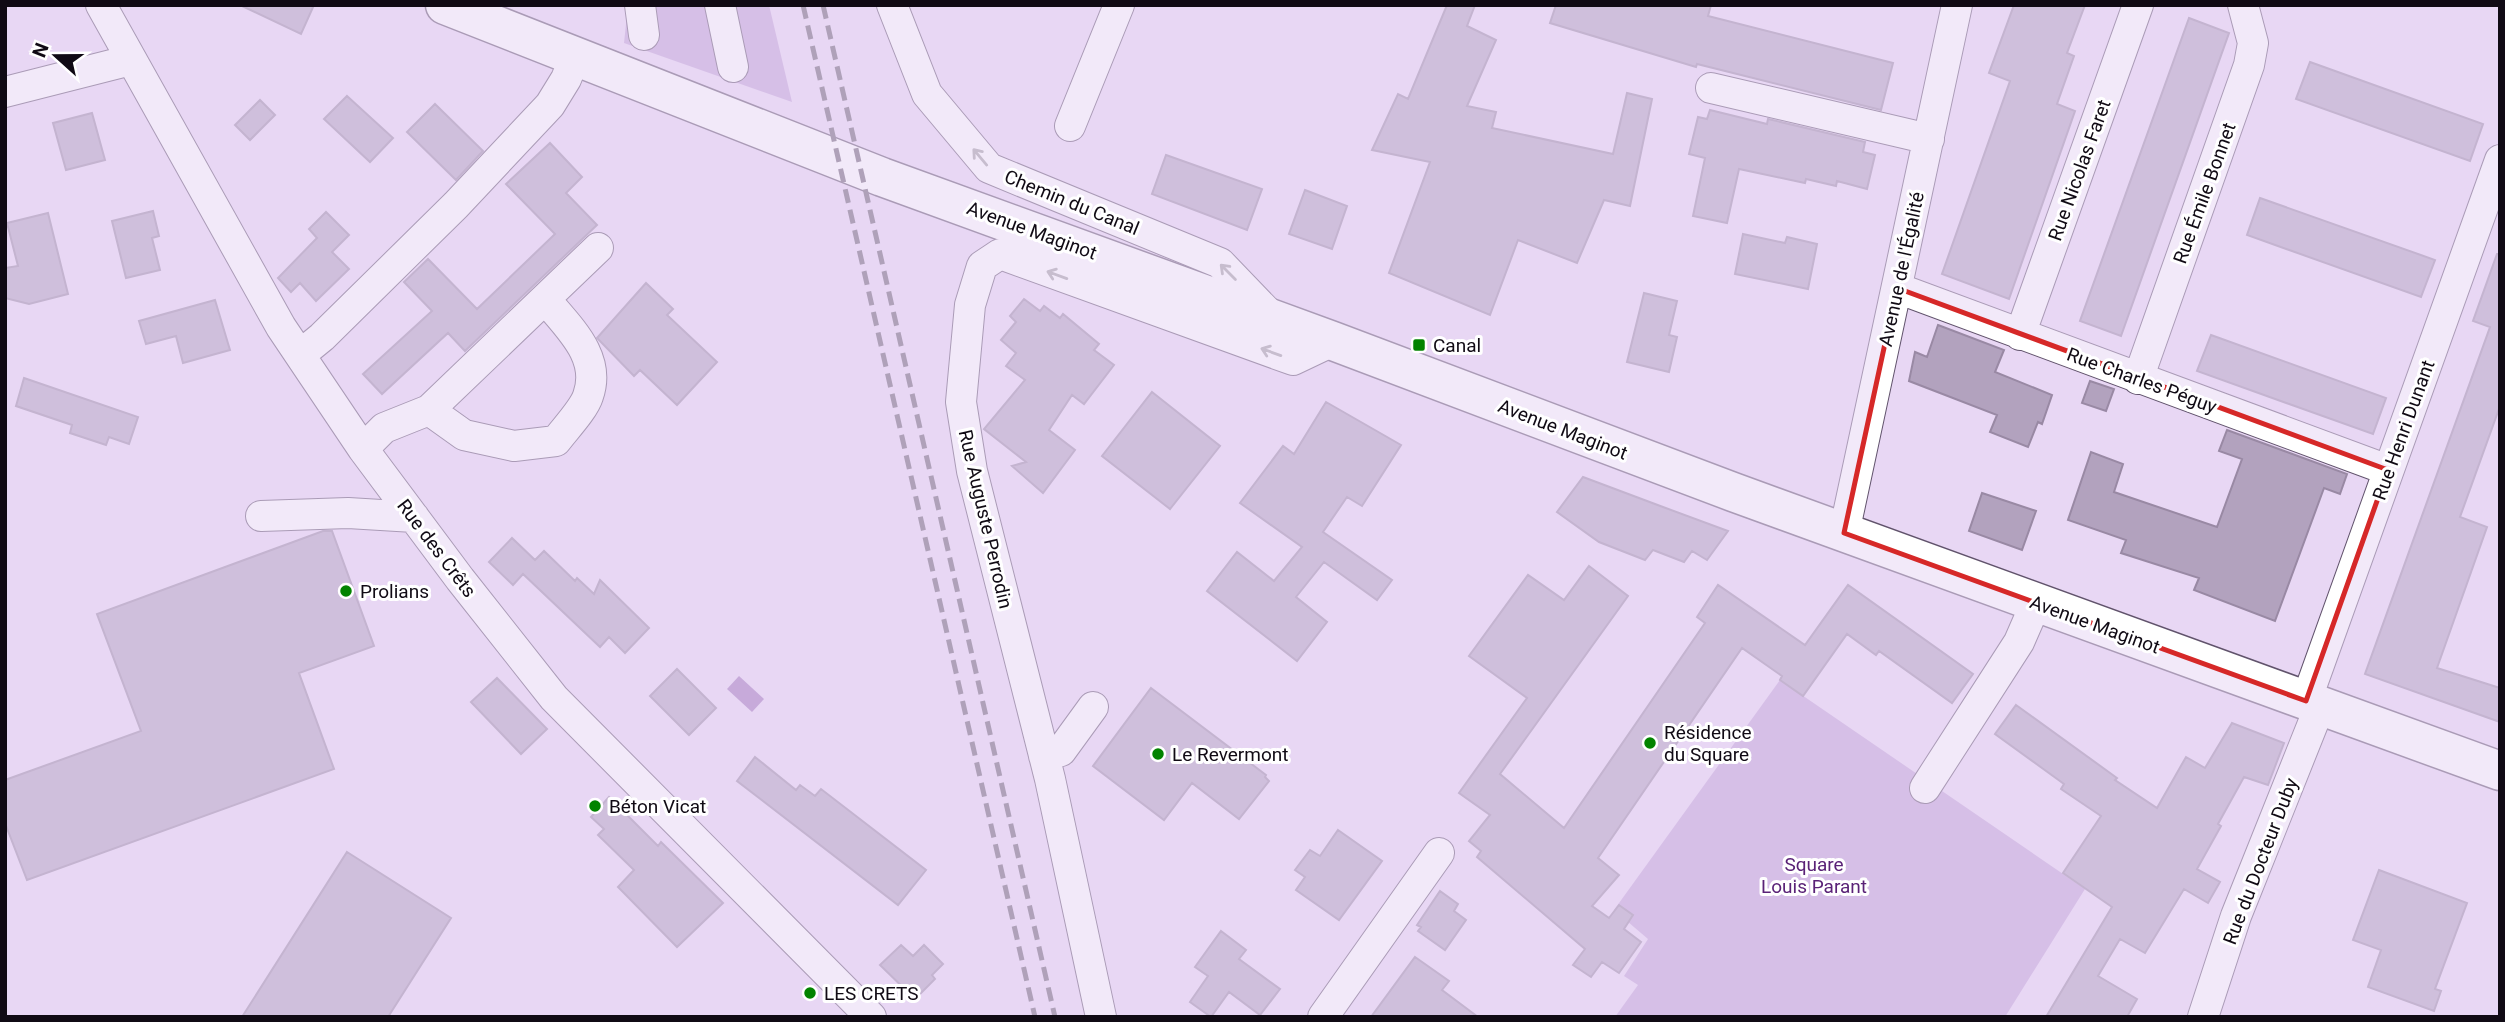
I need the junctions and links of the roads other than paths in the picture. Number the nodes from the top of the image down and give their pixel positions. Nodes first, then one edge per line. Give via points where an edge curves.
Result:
1 (101, 5) edge
2 (445, 5) edge
3 (640, 5) edge
4 (720, 5) edge
5 (892, 5) edge
6 (1119, 5) edge
7 (1957, 5) edge
8 (2138, 5) edge
9 (2243, 5) edge
10 (644, 35) dead end
11 (575, 57) junction
12 (131, 60) junction
13 (733, 66) dead end
14 (1711, 88) dead end
15 (5, 92) edge
16 (1070, 126) dead end
17 (1929, 139) junction
18 (2500, 159) edge
19 (598, 248) dead end
20 (1897, 288) junction
21 (546, 300) junction
22 (1276, 321) junction
23 (2020, 335) junction
24 (1334, 341) junction
25 (300, 355) junction
26 (2138, 379) junction
27 (429, 410) junction
28 (363, 449) junction
29 (2388, 470) junction
30 (261, 516) dead end
31 (414, 517) junction
32 (1844, 533) junction
33 (2036, 603) junction
34 (2313, 703) junction
35 (1093, 708) dead end
36 (1044, 756) junction
37 (2500, 771) edge
38 (1925, 789) dead end
39 (1439, 853) dead end
40 (872, 1017) edge
41 (1101, 1017) edge
42 (1323, 1017) edge
43 (2203, 1017) edge

1 - 12 street, Rue des Crêts
2 - 11 main road, Avenue Maginot
3 - 10 street
4 - 13 street
22 -> 5 street, Chemin du Canal via 1220,263 989,168 927,94
6 - 16 street
7 - 17 street, Avenue de l'Égalité
8 - 23 street, Rue Nicolas Faret
9 - 26 street, Rue Émile Bonnet via 2253,43 2249,65
11 - 22 main road, Avenue Maginot via 882,177
11 - 25 street via 550,105 456,205
12 - 15 street
12 - 25 street, Rue des Crêts
14 - 17 street
17 - 20 street, Avenue de l'Égalité
18 - 29 street, Rue Henri Dunant
19 - 21 street
20 - 23 street, Rue Charles Péguy
20 - 32 street, Avenue de l'Égalité
21 - 27 street
21 - 27 street via 584,346 592,374 588,397 556,441 514,446 464,435
22 - 24 main road, Avenue Maginot
23 - 26 street, Rue Charles Péguy
24 - 32 main road, Avenue Maginot
24 -> 36 street, Rue Auguste Perrodin via 1293,360 1000,254 982,266 970,305 961,402 972,471
25 - 28 street, Rue des Crêts
26 - 29 street, Rue Charles Péguy
27 - 28 street via 384,428
28 - 31 street, Rue des Crêts
29 - 34 street, Rue Henri Dunant
30 - 31 street via 348,513
31 - 40 street, Rue des Crêts via 554,698
32 - 33 main road, Avenue Maginot
33 - 34 main road, Avenue Maginot
33 - 38 street via 2019,642
34 - 37 main road, Avenue Maginot
34 - 43 street, Rue du Docteur Duby
35 - 36 street via 1061,751
36 - 41 street, Rue Auguste Perrodin
39 - 42 street

